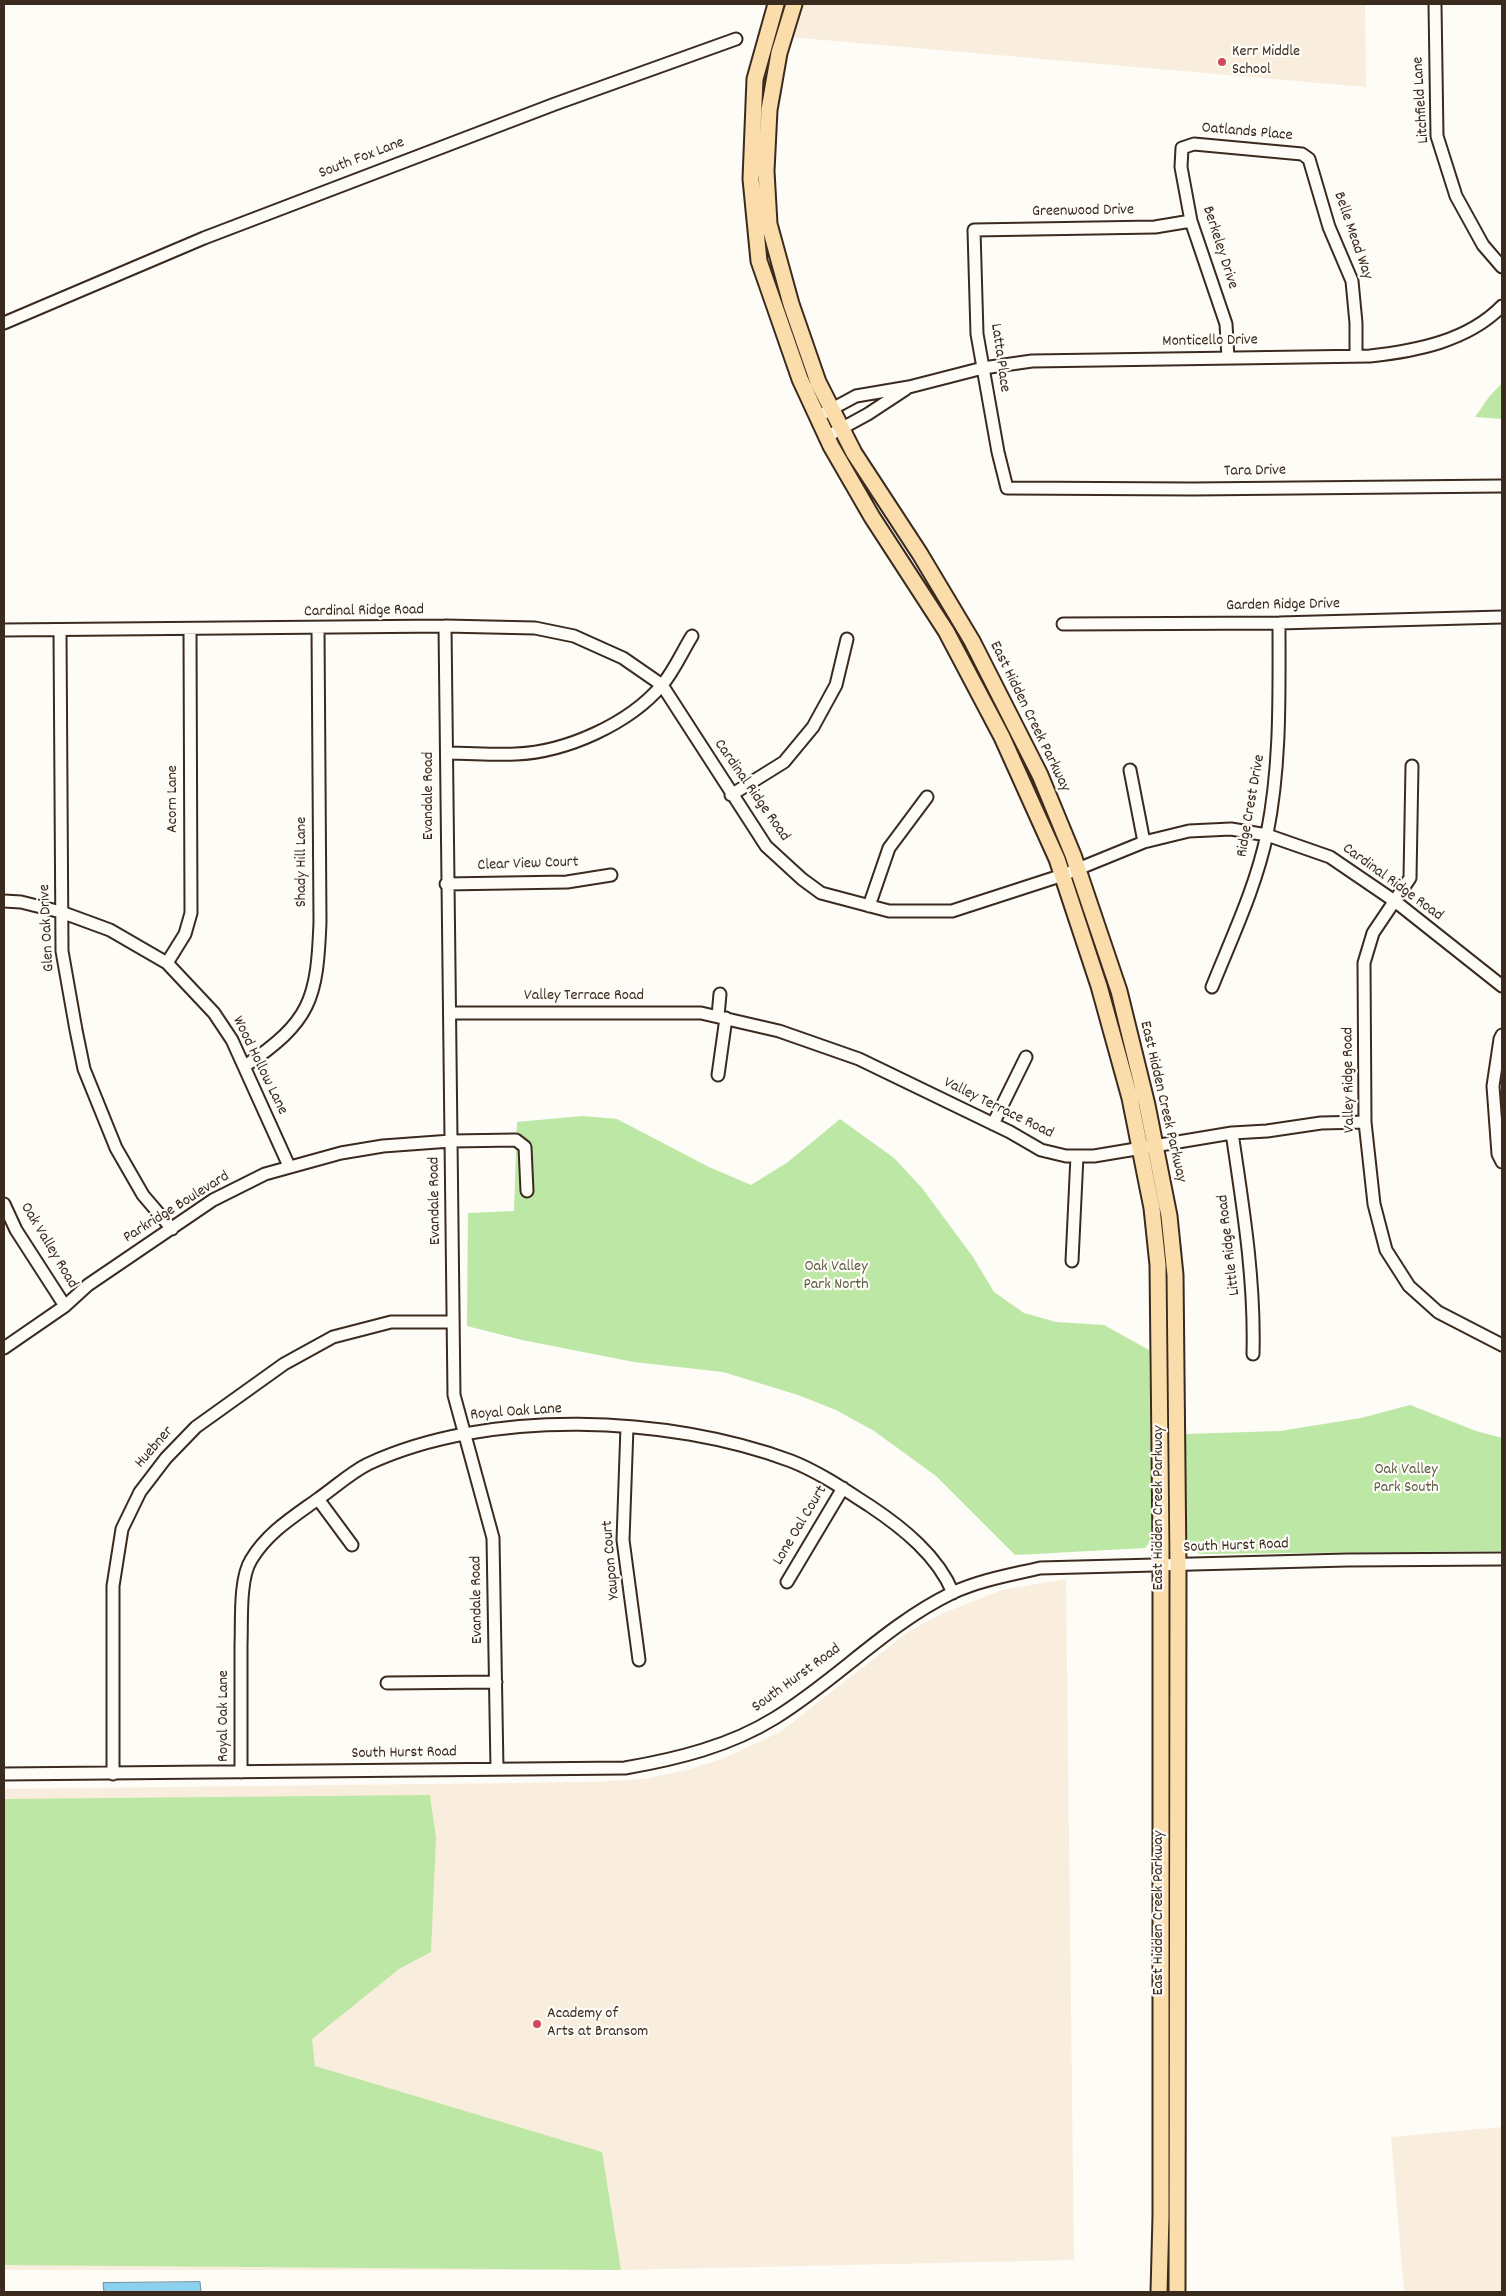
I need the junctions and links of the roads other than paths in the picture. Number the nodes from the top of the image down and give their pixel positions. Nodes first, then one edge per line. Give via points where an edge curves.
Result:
1 (776, 4) edge
2 (794, 4) edge
3 (1435, 4) edge
4 (736, 38) dead end
5 (1182, 148) joint
6 (1309, 158) joint
7 (1191, 220) junction
8 (974, 230) joint
9 (1502, 267) edge
10 (1502, 306) edge
11 (4, 323) edge
12 (1356, 356) junction
13 (1228, 358) junction
14 (983, 368) junction
15 (909, 387) junction
16 (831, 408) junction
17 (817, 417) junction
18 (841, 428) junction
19 (826, 437) junction
20 (1502, 486) edge
21 (1007, 488) joint
22 (1502, 617) edge
23 (1279, 622) junction
24 (1063, 624) dead end
25 (444, 626) junction
26 (318, 629) junction
27 (4, 630) edge
28 (60, 630) junction
29 (190, 630) junction
30 (692, 636) dead end
31 (847, 639) dead end
32 (662, 685) junction
33 (447, 753) junction
34 (1412, 766) dead end
35 (1130, 770) dead end
36 (731, 795) junction
37 (927, 797) dead end
38 (1267, 835) junction
39 (1144, 842) junction
40 (1077, 870) junction
41 (611, 875) dead end
42 (1063, 875) junction
43 (446, 884) junction
44 (4, 901) edge
45 (1396, 902) junction
46 (869, 906) junction
47 (61, 912) junction
48 (167, 963) junction
49 (1502, 986) edge
50 (1212, 987) dead end
51 (720, 994) dead end
52 (450, 1013) junction
53 (722, 1017) junction
54 (1502, 1035) edge
55 (1026, 1057) dead end
56 (245, 1066) junction
57 (718, 1075) dead end
58 (1365, 1122) junction
59 (993, 1124) junction
60 (1232, 1133) junction
61 (451, 1141) junction
62 (1155, 1145) junction
63 (1139, 1147) junction
64 (1077, 1156) junction
65 (1502, 1162) edge
66 (288, 1166) junction
67 (527, 1191) dead end
68 (4, 1204) edge
69 (172, 1229) junction
70 (1072, 1261) dead end
71 (65, 1306) junction
72 (453, 1322) junction
73 (1502, 1345) edge
74 (4, 1348) edge
75 (1253, 1354) dead end
76 (627, 1427) junction
77 (464, 1434) junction
78 (843, 1488) junction
79 (318, 1499) junction
80 (352, 1546) dead end
81 (1502, 1559) edge
82 (1161, 1566) junction
83 (1178, 1566) junction
84 (787, 1582) dead end
85 (953, 1593) junction
86 (640, 1660) dead end
87 (496, 1682) junction
88 (387, 1683) dead end
89 (497, 1770) junction
90 (241, 1772) junction
91 (4, 1774) edge
92 (113, 1774) junction
93 (1161, 2216) junction
94 (1154, 2292) edge
95 (1159, 2292) edge
96 (1177, 2292) edge

1 - 17 main road, East Hidden Creek Parkway via 755,79 751,178 757,243 759,261 781,327
2 - 16 main road, East Hidden Creek Parkway via 779,52 769,110 766,171 769,224 791,304 818,382
3 - 9 street, Litchfield Lane via 1438,136 1456,196 1484,245
4 - 11 street, South Fox Lane via 282,207
5 - 6 street, Oatlands Place via 1194,144 1239,147 1302,154
5 - 7 street, Berkeley Drive via 1181,167
6 - 12 street, Belle Mead Way via 1329,227 1352,281
7 - 8 street, Greenwood Drive via 1155,227
7 - 13 street, Berkeley Drive via 1226,324
8 - 14 street, Latta Place via 977,334
10 - 12 street, Monticello Drive via 1491,318 1450,339 1409,352
12 - 13 street, Monticello Drive
13 - 14 street, Monticello Drive via 1032,361
14 - 15 street, Monticello Drive
14 - 21 street, Latta Place
15 - 16 street, Monticello Drive via 856,396
15 - 18 street, Monticello Drive
16 - 17 street, Monticello Drive
16 - 18 main road, East Hidden Creek Parkway
17 - 19 main road, East Hidden Creek Parkway
18 - 19 street, Monticello Drive
18 - 40 main road, East Hidden Creek Parkway via 972,641 1040,775
19 - 42 main road, East Hidden Creek Parkway via 872,517 946,630 1002,737
20 - 21 street, Tara Drive
22 - 23 street, Garden Ridge Drive
23 - 24 street, Garden Ridge Drive
23 - 38 street, Ridge Crest Drive via 1280,731
25 - 26 street, Cardinal Ridge Road
25 - 32 street, Cardinal Ridge Road via 535,628 574,636 623,658
25 - 33 street, Evandale Road
26 - 29 street, Cardinal Ridge Road
26 - 56 street, Shady Hill Lane via 318,968 311,998 297,1023 274,1046
27 - 28 street, Cardinal Ridge Road
28 - 29 street, Cardinal Ridge Road
28 - 47 street, Glen Oak Drive
29 - 48 street, Acorn Lane via 191,913 185,934
30 - 32 street
31 - 36 street via 836,685 813,727 784,762
32 - 33 street via 622,719 570,744 516,754
32 - 36 street, Cardinal Ridge Road
33 - 43 street, Evandale Road
34 - 45 street, Valley Ridge Road via 1410,878
35 - 39 street
36 - 46 street, Cardinal Ridge Road via 766,846 802,879 821,893
37 - 46 street via 889,848
38 - 39 street, Cardinal Ridge Road via 1231,829 1189,831
38 - 45 street, Cardinal Ridge Road via 1330,857
38 - 50 street, Ridge Crest Drive via 1253,885
39 - 40 street, Cardinal Ridge Road
40 - 42 street, Cardinal Ridge Road
40 - 62 main road, East Hidden Creek Parkway via 1119,991
41 - 43 street, Clear View Court via 567,882
42 - 46 street, Cardinal Ridge Road via 952,911 889,911
42 - 63 main road, East Hidden Creek Parkway via 1099,986 1130,1098
43 - 52 street, Evandale Road
44 - 47 street, Wood Hollow Lane
45 - 49 street, Cardinal Ridge Road
45 - 58 street, Valley Ridge Road via 1373,933 1364,963
47 - 48 street, Wood Hollow Lane via 110,930
47 - 69 street, Glen Oak Drive via 62,951 84,1069 116,1148 143,1195
48 - 56 street, Wood Hollow Lane via 214,1013
51 - 53 street
52 - 53 street, Valley Terrace Road via 700,1013
52 - 61 street, Evandale Road
53 - 57 street
53 - 59 street, Valley Terrace Road via 779,1031 859,1060
54 - 65 street via 1493,1086 1498,1154
55 - 59 street
56 - 66 street, Wood Hollow Lane
58 - 60 street, Valley Terrace Road via 1321,1123
58 - 73 street, Valley Ridge Road via 1374,1204 1386,1250 1409,1286 1438,1312
59 - 64 street, Valley Terrace Road via 1041,1150
60 - 62 street, Valley Terrace Road
60 - 75 street, Little Ridge Road via 1246,1225 1254,1313
61 - 66 street, Parkridge Boulevard via 382,1146
61 - 67 street, Parkridge Boulevard via 516,1140 525,1147
61 - 72 street, Evandale Road
62 - 63 street, Valley Terrace Road
62 - 83 main road, East Hidden Creek Parkway via 1169,1216 1175,1275
63 - 64 street, Valley Terrace Road
63 - 82 main road, East Hidden Creek Parkway via 1152,1208 1158,1265
64 - 70 street
66 - 69 street, Parkridge Boulevard via 213,1200
68 - 71 street, Oak Valley Road via 16,1230
69 - 71 street, Parkridge Boulevard via 88,1285
71 - 74 street, Parkridge Boulevard
72 - 77 street, Evandale Road via 454,1395
72 - 92 street, Huebner via 391,1322 333,1337 284,1364 196,1427 140,1492 122,1530 113,1586
76 - 77 street, Royal Oak Lane via 538,1425
76 - 78 street, Royal Oak Lane via 734,1443 793,1462
76 - 86 street, Yaupon Court via 623,1540
77 - 79 street, Royal Oak Lane via 408,1449 366,1465
77 - 87 street, Evandale Road via 493,1538
78 - 84 street, Lone Oal Court
78 - 85 street, Royal Oak Lane via 888,1519 939,1565
79 - 80 street
79 - 90 street, Royal Oak Lane via 267,1537 249,1563 242,1597
81 - 83 street, South Hurst Road
82 - 83 street, South Hurst Road
82 - 85 street, South Hurst Road via 1040,1568 992,1579
82 - 93 main road, East Hidden Creek Parkway
83 - 96 main road, East Hidden Creek Parkway
85 - 89 street, South Hurst Road via 884,1634 796,1704 751,1731 666,1761 625,1768
87 - 88 street
87 - 89 street, Evandale Road
89 - 90 street, South Hurst Road
90 - 92 street, South Hurst Road
91 - 92 street, South Hurst Road
93 - 94 main road via 1155,2230
93 - 95 main road, East Hidden Creek Parkway

